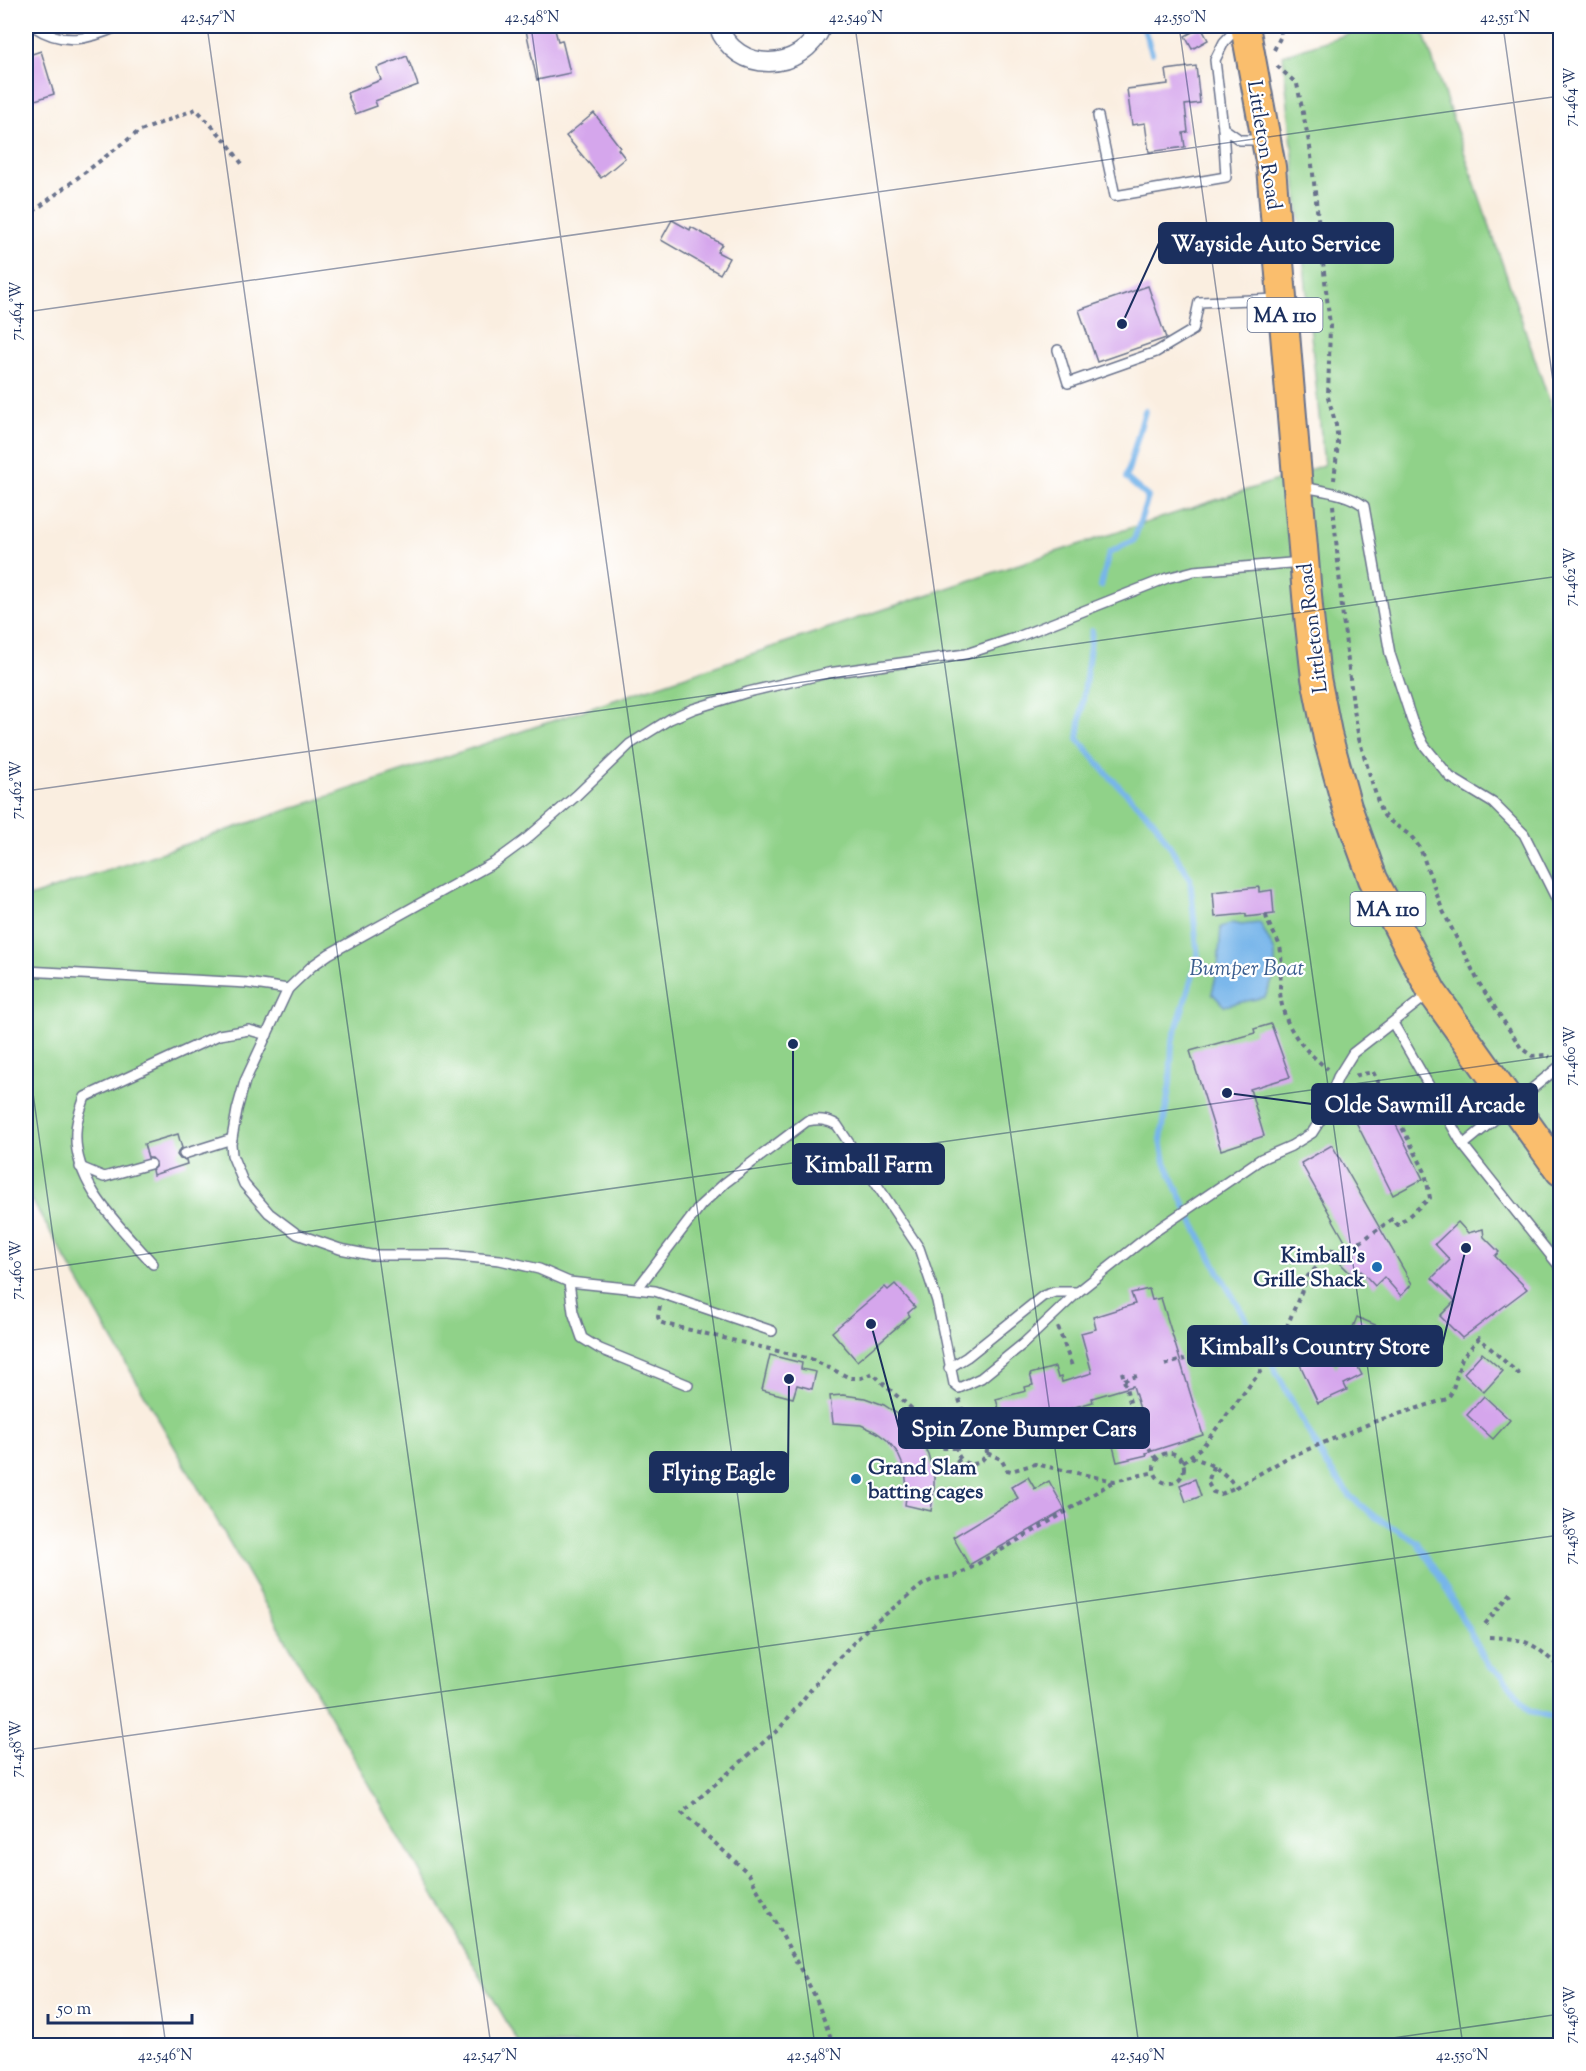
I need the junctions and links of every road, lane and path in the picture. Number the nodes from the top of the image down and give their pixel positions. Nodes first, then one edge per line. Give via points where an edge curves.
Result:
1 (33, 26) edge
2 (119, 26) edge
3 (718, 26) edge
4 (822, 26) edge
5 (1239, 26) edge
6 (1245, 26) edge
7 (1098, 116) dead end
8 (1222, 128) junction
9 (1267, 140) junction
10 (242, 164) dead end
11 (26, 217) edge
12 (1283, 299) junction
13 (1058, 350) dead end
14 (1299, 486) junction
15 (1305, 562) junction
16 (1560, 906) edge
17 (1266, 915) dead end
18 (26, 971) edge
19 (288, 988) junction
20 (1432, 992) junction
21 (1393, 1023) junction
22 (267, 1035) junction
23 (1560, 1066) edge
24 (1338, 1077) junction
25 (1513, 1105) junction
26 (232, 1139) junction
27 (1463, 1145) junction
28 (184, 1154) dead end
29 (150, 1164) dead end
30 (80, 1167) junction
31 (1560, 1171) edge
32 (153, 1263) dead end
33 (1560, 1267) edge
34 (569, 1282) junction
35 (637, 1288) junction
36 (1078, 1292) junction
37 (663, 1294) junction
38 (1056, 1314) junction
39 (772, 1331) dead end
40 (1185, 1359) dead end
41 (1165, 1365) dead end
42 (949, 1368) junction
43 (1073, 1369) dead end
44 (1122, 1372) dead end
45 (1137, 1376) dead end
46 (1521, 1376) dead end
47 (1124, 1380) junction
48 (954, 1384) junction
49 (687, 1385) dead end
50 (996, 1411) dead end
51 (971, 1434) junction
52 (978, 1435) junction
53 (957, 1448) junction
54 (987, 1453) junction
55 (1191, 1456) junction
56 (961, 1458) junction
57 (1157, 1459) junction
58 (1183, 1462) junction
59 (1213, 1466) junction
60 (1155, 1472) junction
61 (943, 1474) dead end
62 (1114, 1481) junction
63 (1236, 1487) junction
64 (1513, 1591) dead end
65 (1485, 1624) dead end
66 (1489, 1637) dead end
67 (1560, 1668) edge
68 (834, 2046) edge

1 - 2 lane via 45,34 70,40 96,36
3 - 4 street via 736,51 753,60 770,62 788,59 804,50
5 - 8 lane via 1224,42 1215,60
6 - 9 main road, Littleton Road / MA 110
7 - 8 lane via 1115,196 1226,177
8 - 9 lane via 1239,140
9 - 12 main road, Littleton Road / MA 110
10 - 11 path via 196,109 138,132
12 - 13 lane via 1199,302 1193,330 1156,352 1068,383
12 - 14 main road, Littleton Road / MA 110
14 - 15 main road, Littleton Road / MA 110
14 - 16 lane via 1347,497 1364,506 1390,654 1412,721 1424,745 1450,777 1493,803 1524,834
15 - 19 lane via 1194,571 966,654 828,673 748,692 670,718 630,744 577,795 495,862 329,954
15 - 20 main road, Littleton Road / MA 110 via 1316,678 1347,807 1373,879
17 - 24 path via 1279,945 1282,1004 1294,1037
18 - 19 lane
19 - 22 lane
20 - 21 lane
20 - 25 main road, Littleton Road / MA 110
21 - 24 lane via 1353,1053
21 - 27 lane
22 - 26 lane via 245,1081
22 - 30 lane via 249,1030 219,1035 85,1097 75,1135
23 - 25 lane
24 - 36 lane via 1312,1133 1226,1182 1151,1234
24 - 55 path via 1373,1072 1425,1172 1430,1198 1398,1226 1392,1220 1340,1257 1332,1250 1308,1276 1282,1338 1260,1372
25 - 27 lane
25 - 31 main road, Littleton Road / MA 110
26 - 28 lane
26 - 34 lane via 232,1155 251,1194 275,1218 309,1240 371,1255 500,1260 539,1269
27 - 33 lane
29 - 30 lane via 104,1177
30 - 32 lane via 91,1189
34 - 35 lane
34 - 49 lane via 582,1338
35 - 37 lane
35 - 42 lane via 701,1205 725,1183 807,1122 830,1121 866,1166 919,1248 937,1301
36 - 38 lane
36 - 42 lane via 1043,1296
37 - 39 lane
37 - 53 path via 660,1322 811,1359 850,1378 873,1373 926,1424 941,1446
38 - 43 path
38 - 48 lane via 981,1378 959,1388
40 - 41 path
42 - 48 lane
44 - 47 path
45 - 47 path
46 - 63 path via 1479,1338 1462,1358 1447,1399 1376,1421 1308,1449
47 - 57 path via 1135,1420
48 - 51 path
50 - 52 path via 984,1419
51 - 52 path
51 - 53 path via 959,1441
52 - 54 path via 984,1440
53 - 56 path
54 - 56 path via 976,1463 969,1464
54 - 62 path via 998,1456 1011,1471 1035,1464
55 - 58 path
55 - 59 path
56 - 61 path
57 - 58 path via 1169,1453
57 - 60 path
58 - 60 path via 1182,1475 1174,1482 1164,1482
59 - 63 path
59 - 63 path via 1208,1483 1213,1492 1221,1494
60 - 62 path
62 - 68 path via 969,1569 922,1585 866,1630 780,1728 682,1814 749,1874 814,1996
64 - 65 path
66 - 67 path via 1531,1644

